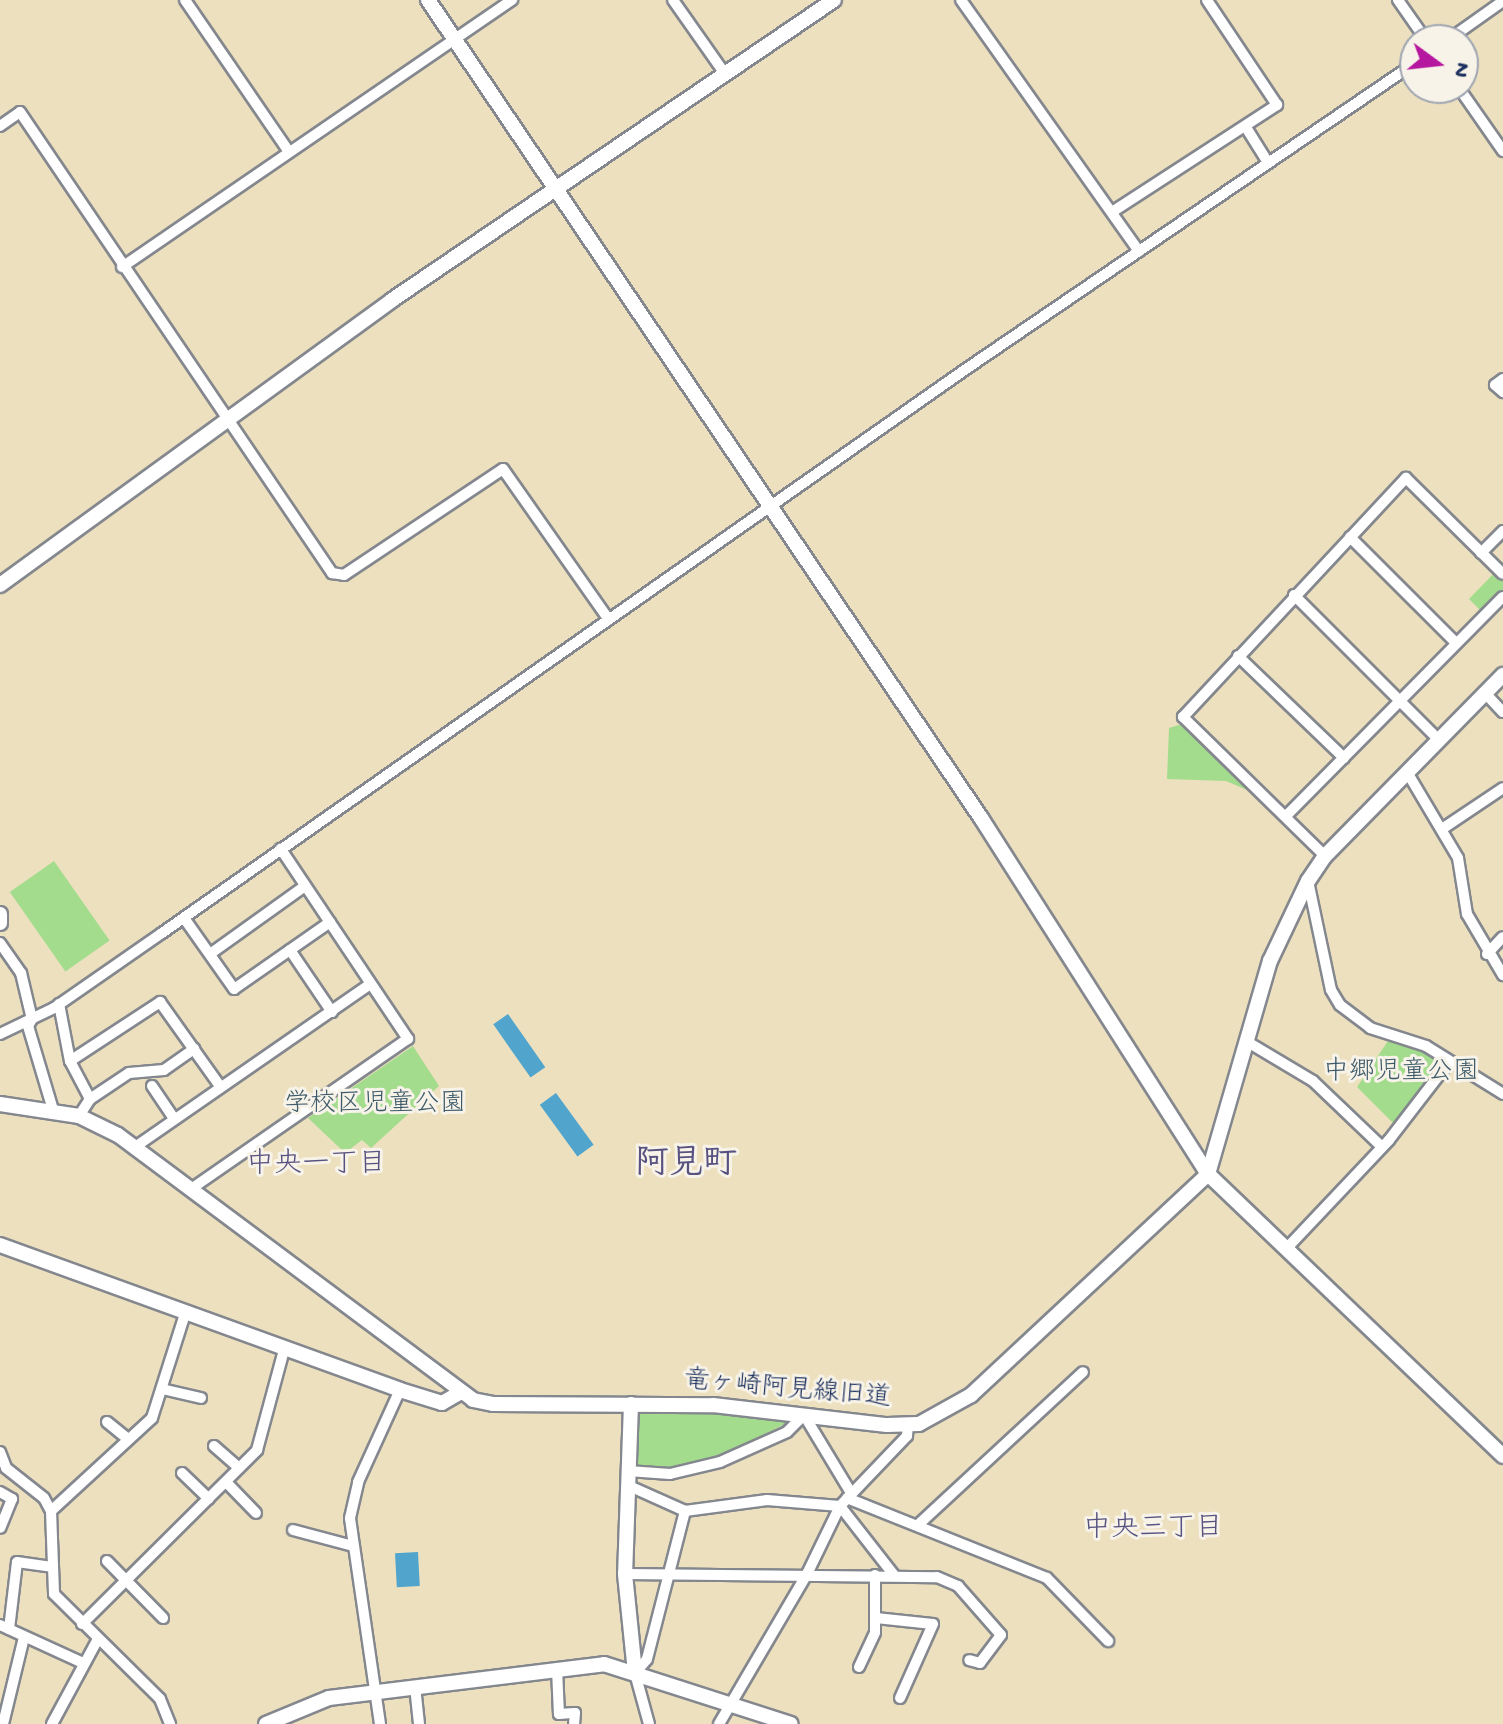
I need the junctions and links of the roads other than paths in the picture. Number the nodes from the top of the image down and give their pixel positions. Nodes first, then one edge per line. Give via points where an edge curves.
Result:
1 (185, 0) edge
2 (428, 0) edge
3 (512, 0) edge
4 (673, 0) edge
5 (834, 0) edge
6 (961, 0) edge
7 (1207, 0) edge
8 (1398, 0) edge
9 (1503, 1) edge
10 (1415, 24) edge
11 (1471, 24) edge
12 (455, 40) junction
13 (725, 74) junction
14 (1399, 74) edge
15 (1470, 104) edge
16 (0, 126) edge
17 (1247, 129) junction
18 (1503, 151) edge
19 (289, 152) junction
20 (1268, 163) junction
21 (557, 188) junction
22 (1112, 212) junction
23 (1139, 251) junction
24 (122, 267) junction
25 (1503, 379) edge
26 (1503, 392) edge
27 (226, 417) junction
28 (772, 507) junction
29 (1503, 531) edge
30 (1350, 537) junction
31 (1481, 553) junction
32 (1503, 574) edge
33 (0, 585) edge
34 (1294, 595) junction
35 (1503, 597) edge
36 (609, 620) junction
37 (1456, 643) junction
38 (1238, 656) junction
39 (1503, 675) edge
40 (1485, 693) junction
41 (1400, 701) junction
42 (1503, 712) edge
43 (1439, 740) junction
44 (1344, 758) junction
45 (1407, 772) junction
46 (1503, 788) edge
47 (1286, 816) junction
48 (1442, 829) junction
49 (281, 849) junction
50 (1325, 856) junction
51 (1308, 881) junction
52 (305, 886) junction
53 (0, 914) edge
54 (184, 918) junction
55 (330, 922) junction
56 (0, 923) edge
57 (1503, 937) edge
58 (0, 943) edge
59 (290, 950) junction
60 (210, 954) junction
61 (1487, 954) junction
62 (1503, 975) edge
63 (370, 984) junction
64 (59, 1004) junction
65 (332, 1012) junction
66 (32, 1019) junction
67 (0, 1034) edge
68 (1246, 1041) junction
69 (194, 1049) junction
70 (70, 1061) junction
71 (1449, 1062) junction
72 (152, 1086) dead end
73 (220, 1086) junction
74 (1503, 1094) edge
75 (90, 1099) junction
76 (0, 1104) edge
77 (53, 1110) junction
78 (79, 1116) junction
79 (174, 1119) junction
80 (135, 1147) junction
81 (1382, 1147) junction
82 (1208, 1174) junction
83 (191, 1189) junction
84 (0, 1245) edge
85 (1286, 1249) junction
86 (185, 1314) junction
87 (284, 1350) junction
88 (1083, 1372) dead end
89 (162, 1389) junction
90 (400, 1390) junction
91 (459, 1393) junction
92 (201, 1398) dead end
93 (631, 1404) junction
94 (804, 1415) junction
95 (107, 1422) dead end
96 (908, 1425) junction
97 (128, 1439) junction
98 (214, 1446) dead end
99 (0, 1452) edge
100 (1503, 1456) edge
101 (239, 1468) junction
102 (182, 1473) dead end
103 (628, 1478) junction
104 (226, 1482) junction
105 (0, 1492) edge
106 (209, 1499) junction
107 (846, 1499) junction
108 (51, 1511) junction
109 (685, 1511) junction
110 (256, 1513) dead end
111 (920, 1523) junction
112 (0, 1528) edge
113 (293, 1530) dead end
114 (353, 1546) junction
115 (107, 1561) dead end
116 (52, 1567) junction
117 (669, 1572) junction
118 (625, 1574) junction
119 (807, 1574) junction
120 (875, 1575) junction
121 (894, 1575) junction
122 (126, 1580) junction
123 (163, 1618) dead end
124 (876, 1618) junction
125 (82, 1624) junction
126 (4, 1627) edge
127 (24, 1637) junction
128 (98, 1639) junction
129 (1108, 1641) dead end
130 (969, 1660) dead end
131 (83, 1663) junction
132 (859, 1667) dead end
133 (557, 1669) junction
134 (635, 1673) junction
135 (415, 1686) junction
136 (377, 1691) junction
137 (900, 1698) dead end
138 (730, 1705) junction
139 (3, 1724) edge
140 (52, 1724) edge
141 (170, 1724) edge
142 (266, 1724) edge
143 (380, 1724) edge
144 (419, 1724) edge
145 (574, 1724) edge
146 (649, 1724) edge
147 (719, 1724) edge
148 (791, 1724) edge

1 - 19 street
2 - 12 street
3 - 12 street
4 - 13 street
5 - 13 street
6 - 22 street
7 - 17 street via 1277,105
8 - 10 street
9 - 11 street
12 - 19 street
12 - 21 street
13 - 21 street
14 - 20 street
15 - 18 street
16 - 24 street via 20,112
17 - 20 street
17 - 22 street
19 - 24 street
20 - 23 street
21 - 27 street
21 - 28 street
22 - 23 street
23 - 28 street
24 - 27 street
25 - 26 street via 1495,385
27 - 33 street
27 - 36 street via 336,576 503,469
28 - 36 street
28 - 82 street via 1083,972
29 - 31 street
30 - 31 street via 1406,478
30 - 34 street
30 - 37 street
31 - 32 street
34 - 38 street
34 - 41 street
35 - 37 street
36 - 49 street
37 - 41 street
38 - 44 street
38 - 47 street via 1183,717
39 - 40 street
40 - 42 street
40 - 43 street
41 - 43 street
41 - 44 street
43 - 45 street
44 - 47 street
45 - 48 street
45 - 50 street
46 - 48 street
47 - 50 street
48 - 61 street via 1458,858 1467,914
49 - 52 street
49 - 54 street
50 - 51 street
51 - 68 street via 1279,936
51 - 71 street via 1331,990 1340,1005 1370,1028 1426,1046
52 - 55 street
52 - 60 street
53 - 56 street
54 - 60 street
54 - 64 street
55 - 59 street
55 - 63 street
57 - 61 street
58 - 66 street via 21,973
59 - 60 street via 234,989
59 - 65 street
61 - 62 street
63 - 65 street
63 - 83 street via 408,1039
64 - 66 street
64 - 70 street
65 - 73 street
66 - 67 street
66 - 77 street via 28,1026
68 - 81 street via 1313,1081
68 - 82 street
69 - 70 street via 160,1002
69 - 73 street
69 - 75 street via 164,1070 129,1073
70 - 75 street
71 - 74 street
71 - 81 street
72 - 79 street
73 - 79 street
75 - 78 street
76 - 77 street, 竜ヶ崎阿見線旧道
77 - 78 street, 竜ヶ崎阿見線旧道
78 - 80 street, 竜ヶ崎阿見線旧道
79 - 80 street
80 - 83 street, 竜ヶ崎阿見線旧道
81 - 85 street
82 - 85 street
82 - 96 street, 竜ヶ崎阿見線旧道 via 971,1395 930,1420
83 - 91 street, 竜ヶ崎阿見線旧道
84 - 86 street
85 - 100 street
86 - 87 street
86 - 89 street
87 - 90 street
87 - 101 street via 257,1450
88 - 111 street
89 - 92 street
89 - 97 street via 152,1418
90 - 91 street via 442,1403 451,1403
90 - 114 street via 358,1482 350,1518
91 - 93 street, 竜ヶ崎阿見線旧道 via 493,1404
93 - 94 street, 竜ヶ崎阿見線旧道 via 713,1405
93 - 103 street
94 - 96 street, 竜ヶ崎阿見線旧道
94 - 103 street via 787,1432 720,1462
94 - 107 street
95 - 97 street
96 - 107 street via 907,1436
97 - 108 street
98 - 101 street
99 - 108 street via 6,1468 44,1498
101 - 104 street
102 - 106 street
103 - 109 street
103 - 118 street
104 - 106 street
104 - 110 street
105 - 112 street via 12,1499
106 - 122 street
107 - 109 street via 767,1500
107 - 111 street
107 - 119 street
107 - 121 street
108 - 116 street
109 - 117 street
111 - 129 street via 1047,1578
113 - 114 street
114 - 136 street
115 - 122 street
116 - 125 street via 54,1594
116 - 126 street via 17,1562
117 - 118 street
117 - 119 street
117 - 134 street via 647,1659
118 - 134 street
119 - 120 street
119 - 138 street
120 - 121 street
120 - 124 street
121 - 130 street via 937,1577 969,1596 1001,1635 980,1663
122 - 123 street
122 - 125 street
124 - 132 street
124 - 137 street via 933,1624
125 - 128 street
126 - 127 street
127 - 131 street
127 - 139 street
128 - 131 street
128 - 141 street via 160,1699
131 - 140 street
133 - 134 street via 604,1664
133 - 135 street
133 - 145 street via 559,1714 575,1713
134 - 138 street
134 - 146 street
135 - 136 street
135 - 144 street
136 - 142 street via 329,1698
136 - 143 street
138 - 147 street
138 - 148 street

